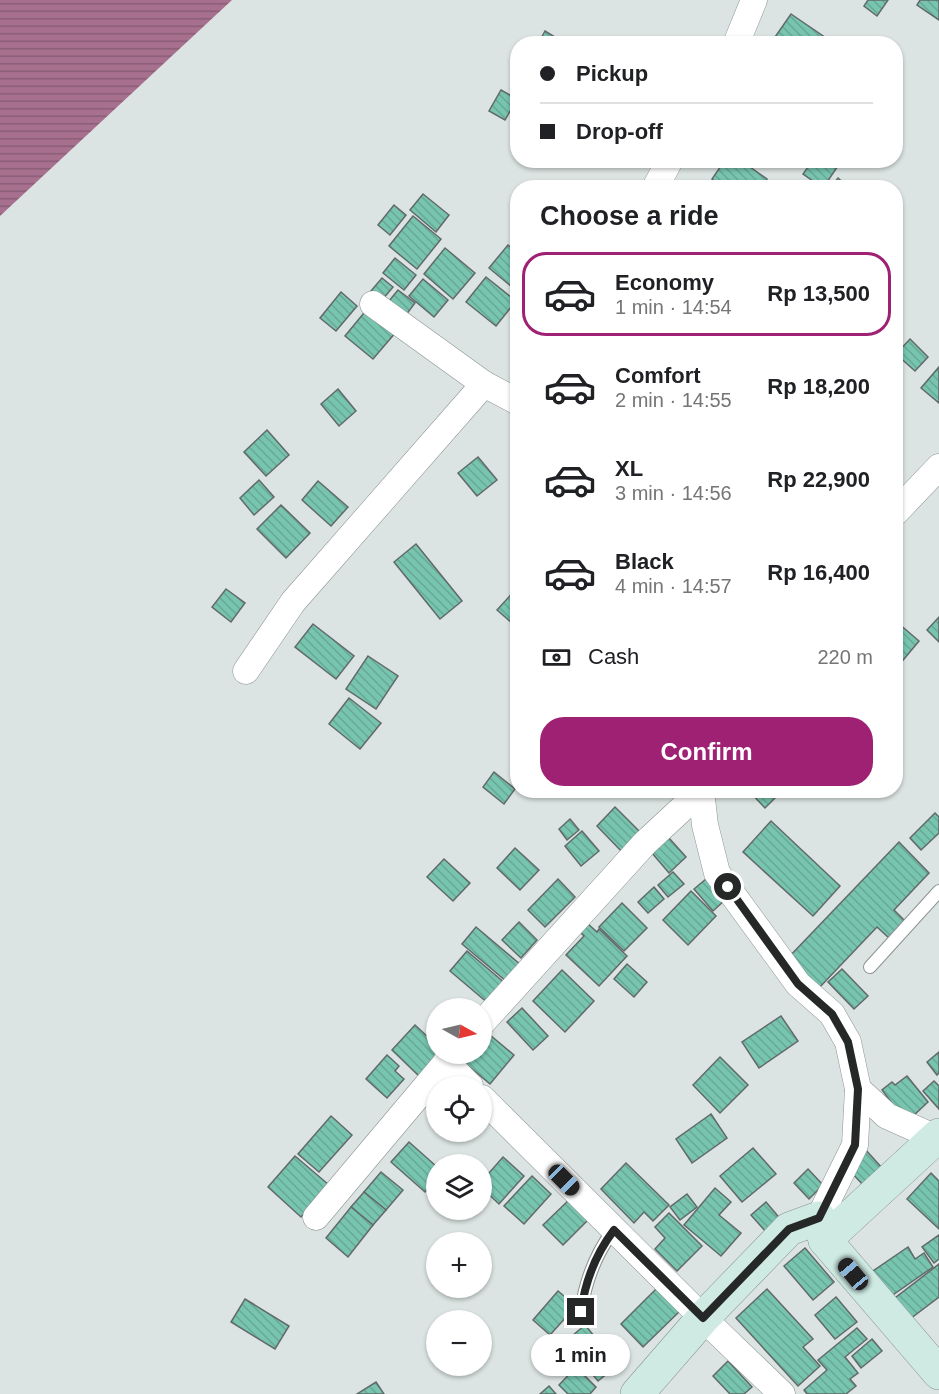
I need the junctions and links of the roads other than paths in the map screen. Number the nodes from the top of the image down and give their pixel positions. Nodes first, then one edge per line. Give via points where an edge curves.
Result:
1 (754, 0) edge
2 (739, 36) edge
3 (373, 304) dead end
4 (484, 384) junction
5 (510, 398) edge
6 (939, 467) edge
7 (903, 505) edge
8 (246, 671) dead end
9 (693, 798) edge
10 (702, 798) edge
11 (939, 891) edge
12 (870, 967) dead end
13 (492, 1012) edge
14 (445, 1064) edge
15 (858, 1089) junction
16 (492, 1108) edge
17 (938, 1137) edge
18 (316, 1217) dead end
19 (822, 1229) junction
20 (614, 1230) junction
21 (581, 1312) dead end
22 (703, 1318) junction
23 (939, 1373) edge
24 (638, 1394) edge
25 (783, 1394) edge

1 - 2 street
3 - 4 street
4 - 5 street
4 - 8 street via 293,602
6 - 7 street
9 - 13 street via 645,843
10 - 15 street via 706,834 717,873 798,984 832,1014 848,1042
11 - 12 lane
14 - 18 street
15 - 17 street via 887,1116
15 - 19 street via 855,1145
16 - 20 street
17 - 19 street
19 - 22 street via 789,1229
19 - 23 street
20 - 21 lane via 588,1276
20 - 22 street
22 - 24 street
22 - 25 street

